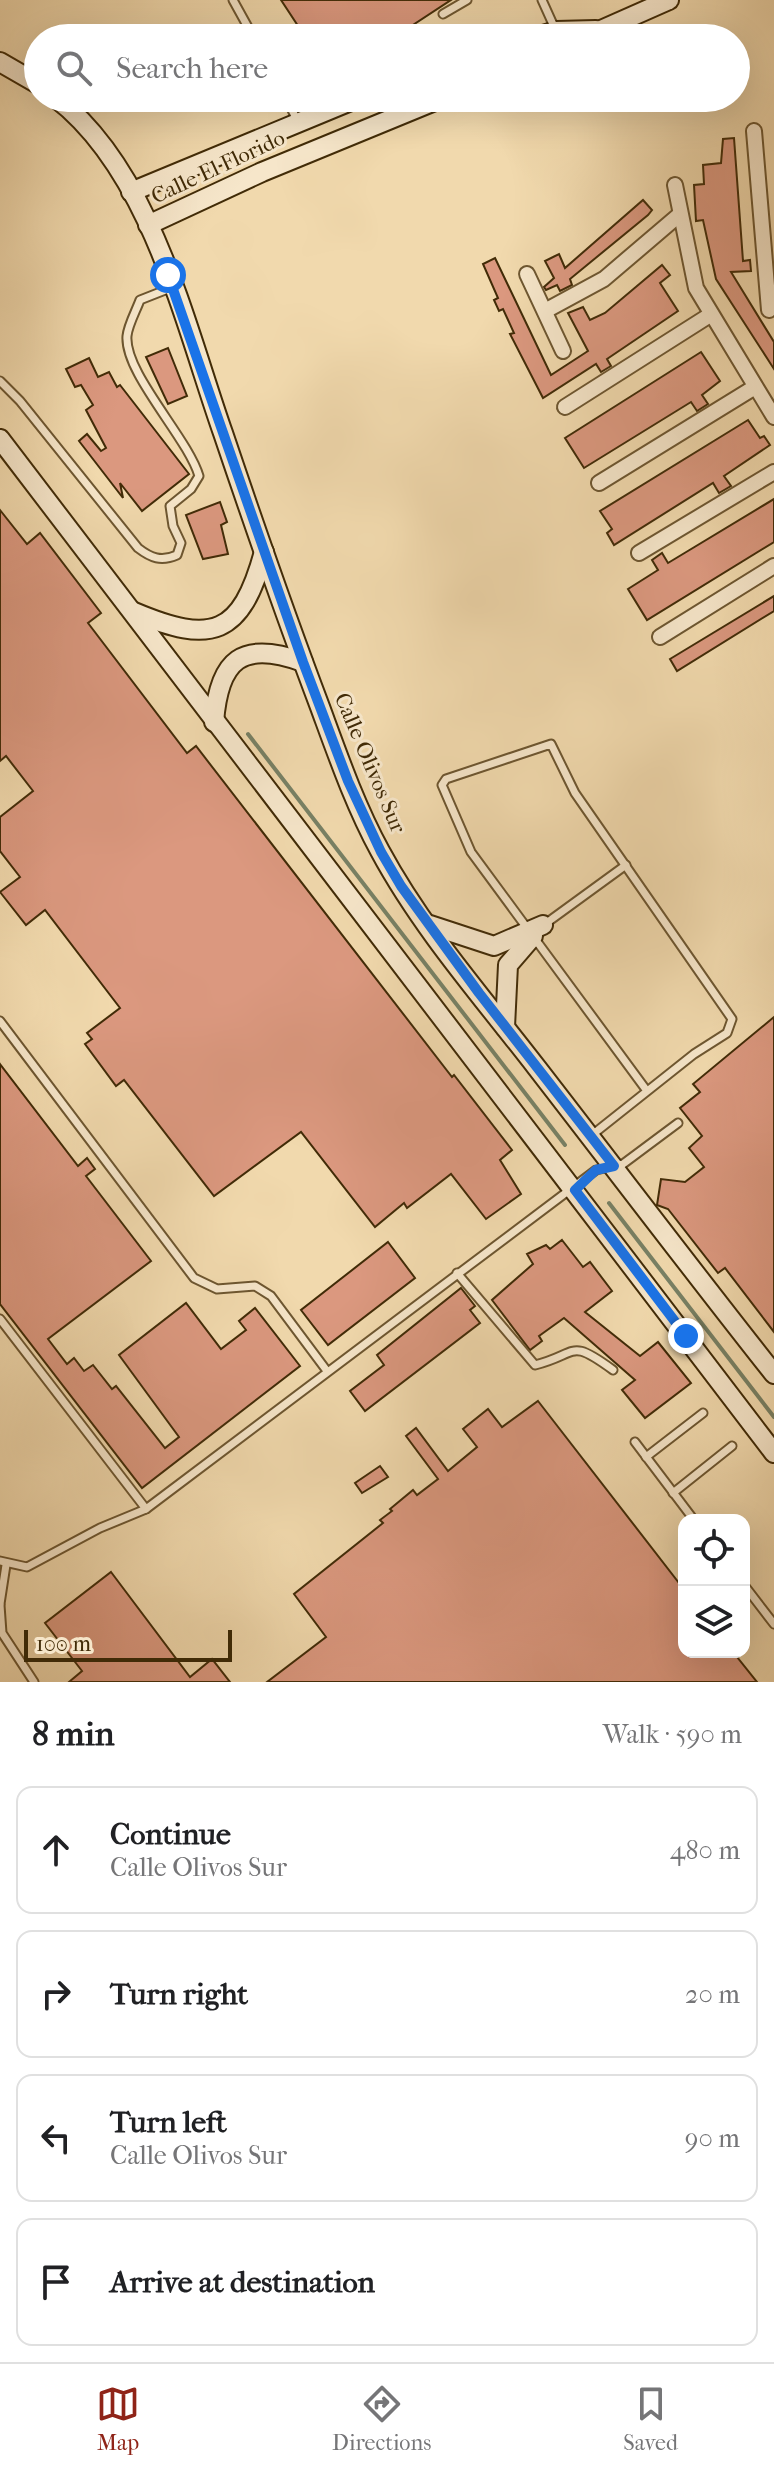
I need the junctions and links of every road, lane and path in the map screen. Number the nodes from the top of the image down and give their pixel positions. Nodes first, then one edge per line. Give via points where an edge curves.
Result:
1 (233, 0) edge
2 (467, 0) edge
3 (542, 0) edge
4 (669, 0) edge
5 (443, 14) dead end
6 (246, 24) edge
7 (552, 24) edge
8 (613, 24) edge
9 (0, 62) edge
10 (24, 76) edge
11 (71, 112) edge
12 (293, 112) edge
13 (323, 112) edge
14 (408, 112) edge
15 (298, 122) junction
16 (754, 131) dead end
17 (675, 185) dead end
18 (131, 192) junction
19 (679, 215) junction
20 (768, 224) edge
21 (148, 225) junction
22 (527, 274) dead end
23 (173, 287) junction
24 (769, 310) dead end
25 (545, 311) junction
26 (710, 315) junction
27 (563, 351) dead end
28 (0, 381) edge
29 (755, 387) junction
30 (565, 407) dead end
31 (774, 417) edge
32 (0, 439) edge
33 (774, 472) edge
34 (599, 483) dead end
35 (264, 552) junction
36 (639, 553) dead end
37 (774, 566) edge
38 (132, 611) junction
39 (660, 637) dead end
40 (303, 662) junction
41 (214, 722) junction
42 (626, 865) junction
43 (429, 924) junction
44 (536, 931) junction
45 (494, 946) junction
46 (508, 965) junction
47 (0, 1021) edge
48 (505, 1027) junction
49 (647, 1091) junction
50 (678, 1123) dead end
51 (590, 1136) junction
52 (614, 1166) junction
53 (575, 1190) junction
54 (457, 1273) junction
55 (0, 1319) edge
56 (613, 1370) dead end
57 (327, 1371) junction
58 (774, 1374) edge
59 (703, 1413) dead end
60 (635, 1442) dead end
61 (732, 1446) dead end
62 (774, 1453) edge
63 (646, 1457) junction
64 (673, 1493) junction
65 (146, 1509) junction
66 (689, 1514) edge
67 (3, 1563) edge
68 (745, 1586) edge
69 (0, 1604) edge
70 (774, 1624) edge
71 (34, 1682) edge

1 - 6 lane
2 - 5 lane
3 - 7 lane
4 - 8 main road
9 - 10 main road
11 - 18 main road, Calle Olivos Sur via 90,129
12 - 15 lane
13 - 15 main road, Calle El Florido
14 - 21 main road, Calle El Florido
15 - 18 main road, Calle El Florido
16 - 20 street
17 - 19 street
18 - 21 main road, Calle Olivos Sur
19 - 25 street via 604,279
19 - 26 street via 692,277
20 - 24 street
21 - 23 main road, Calle Olivos Sur
22 - 25 street
23 - 28 lane via 140,300 126,337 135,363 199,476 170,506 181,543 177,555 166,560 138,548
23 - 35 main road, Calle Olivos Sur
25 - 27 street
26 - 29 street
26 - 30 street
29 - 31 street
29 - 34 street
32 - 38 main road
33 - 36 street
35 - 38 main road via 245,606 210,629 169,627
35 - 40 main road, Calle Olivos Sur
37 - 39 street
38 - 41 main road
40 - 41 main road via 262,651 236,660 223,673
40 - 43 main road, Calle Olivos Sur via 364,819
41 - 53 main road
42 - 44 lane
42 - 44 lane via 575,793 551,744 446,779 442,785 460,832
42 - 49 lane via 732,1019 727,1033
43 - 45 main road
43 - 48 main road, Calle Olivos Sur
44 - 45 main road
44 - 46 main road
44 - 49 lane
45 - 46 main road
46 - 48 main road
47 - 57 lane via 194,1278 217,1289 255,1286 271,1296
48 - 51 main road, Calle Olivos Sur
49 - 51 lane
50 - 52 lane
51 - 52 main road, Calle Olivos Sur
52 - 53 lane via 596,1170
52 - 58 main road, Calle Olivos Sur
53 - 54 lane
53 - 62 main road
54 - 56 lane via 535,1365 572,1349 587,1351
54 - 57 lane
55 - 65 lane
57 - 65 lane
59 - 63 lane
60 - 63 lane
61 - 64 lane
63 - 64 lane
64 - 66 lane
65 - 67 lane via 27,1567
67 - 69 lane
68 - 70 lane
69 - 71 lane via 2,1633

